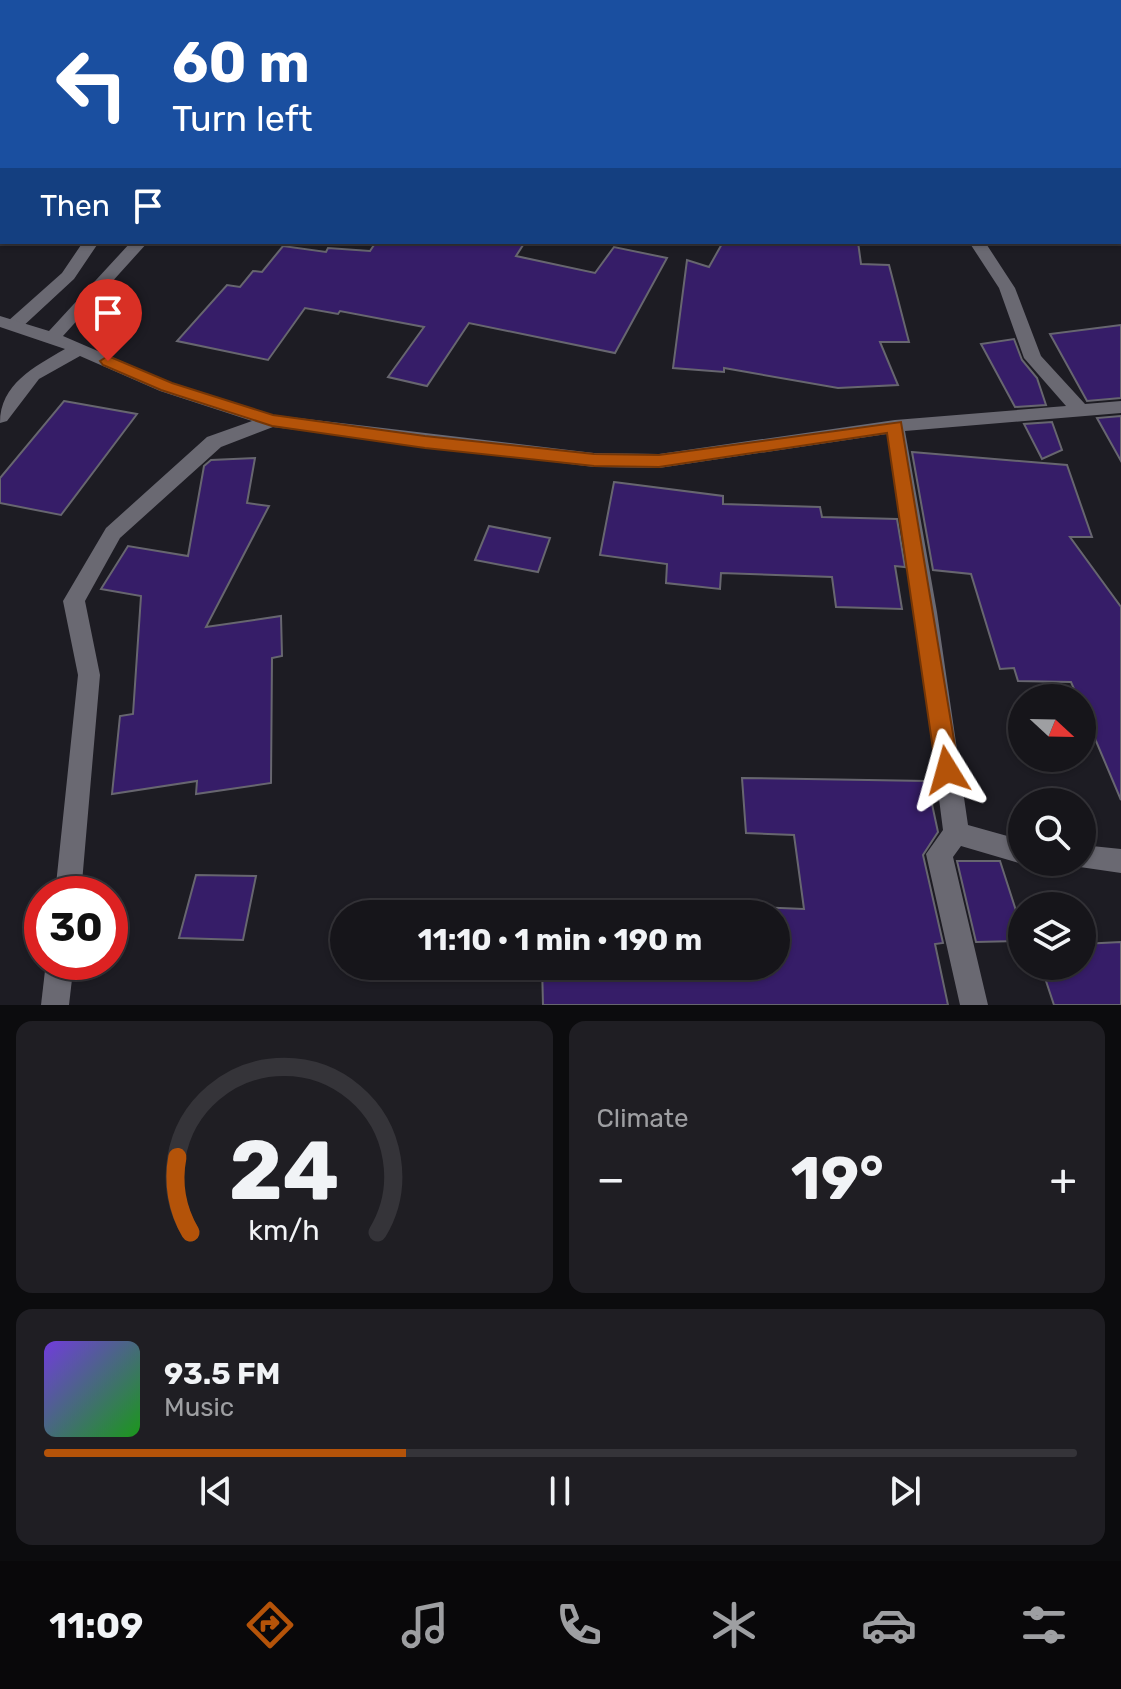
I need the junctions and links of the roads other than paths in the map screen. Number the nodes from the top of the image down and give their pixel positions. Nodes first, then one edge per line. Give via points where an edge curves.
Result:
1 (90, 244) edge
2 (138, 244) edge
3 (978, 244) edge
4 (7, 323) edge
5 (52, 338) junction
6 (79, 349) junction
7 (1121, 407) edge
8 (1080, 410) junction
9 (0, 417) edge
10 (272, 421) junction
11 (895, 426) junction
12 (956, 833) junction
13 (1008, 848) edge
14 (1096, 858) edge
15 (1121, 861) edge
16 (70, 876) edge
17 (58, 980) edge
18 (55, 1005) edge
19 (974, 1005) edge

1 - 4 street via 68,276
2 - 5 street
3 - 8 street via 1007,288 1033,358
4 - 5 street
5 - 6 street
6 - 9 street via 33,375
6 - 10 street via 166,387
7 - 8 street
8 - 11 street
10 - 11 street via 594,460 659,461
10 - 16 street via 214,442 113,533 74,601 89,675
11 - 12 street
12 - 13 street
12 - 19 street via 939,854
14 - 15 street
17 - 18 street

